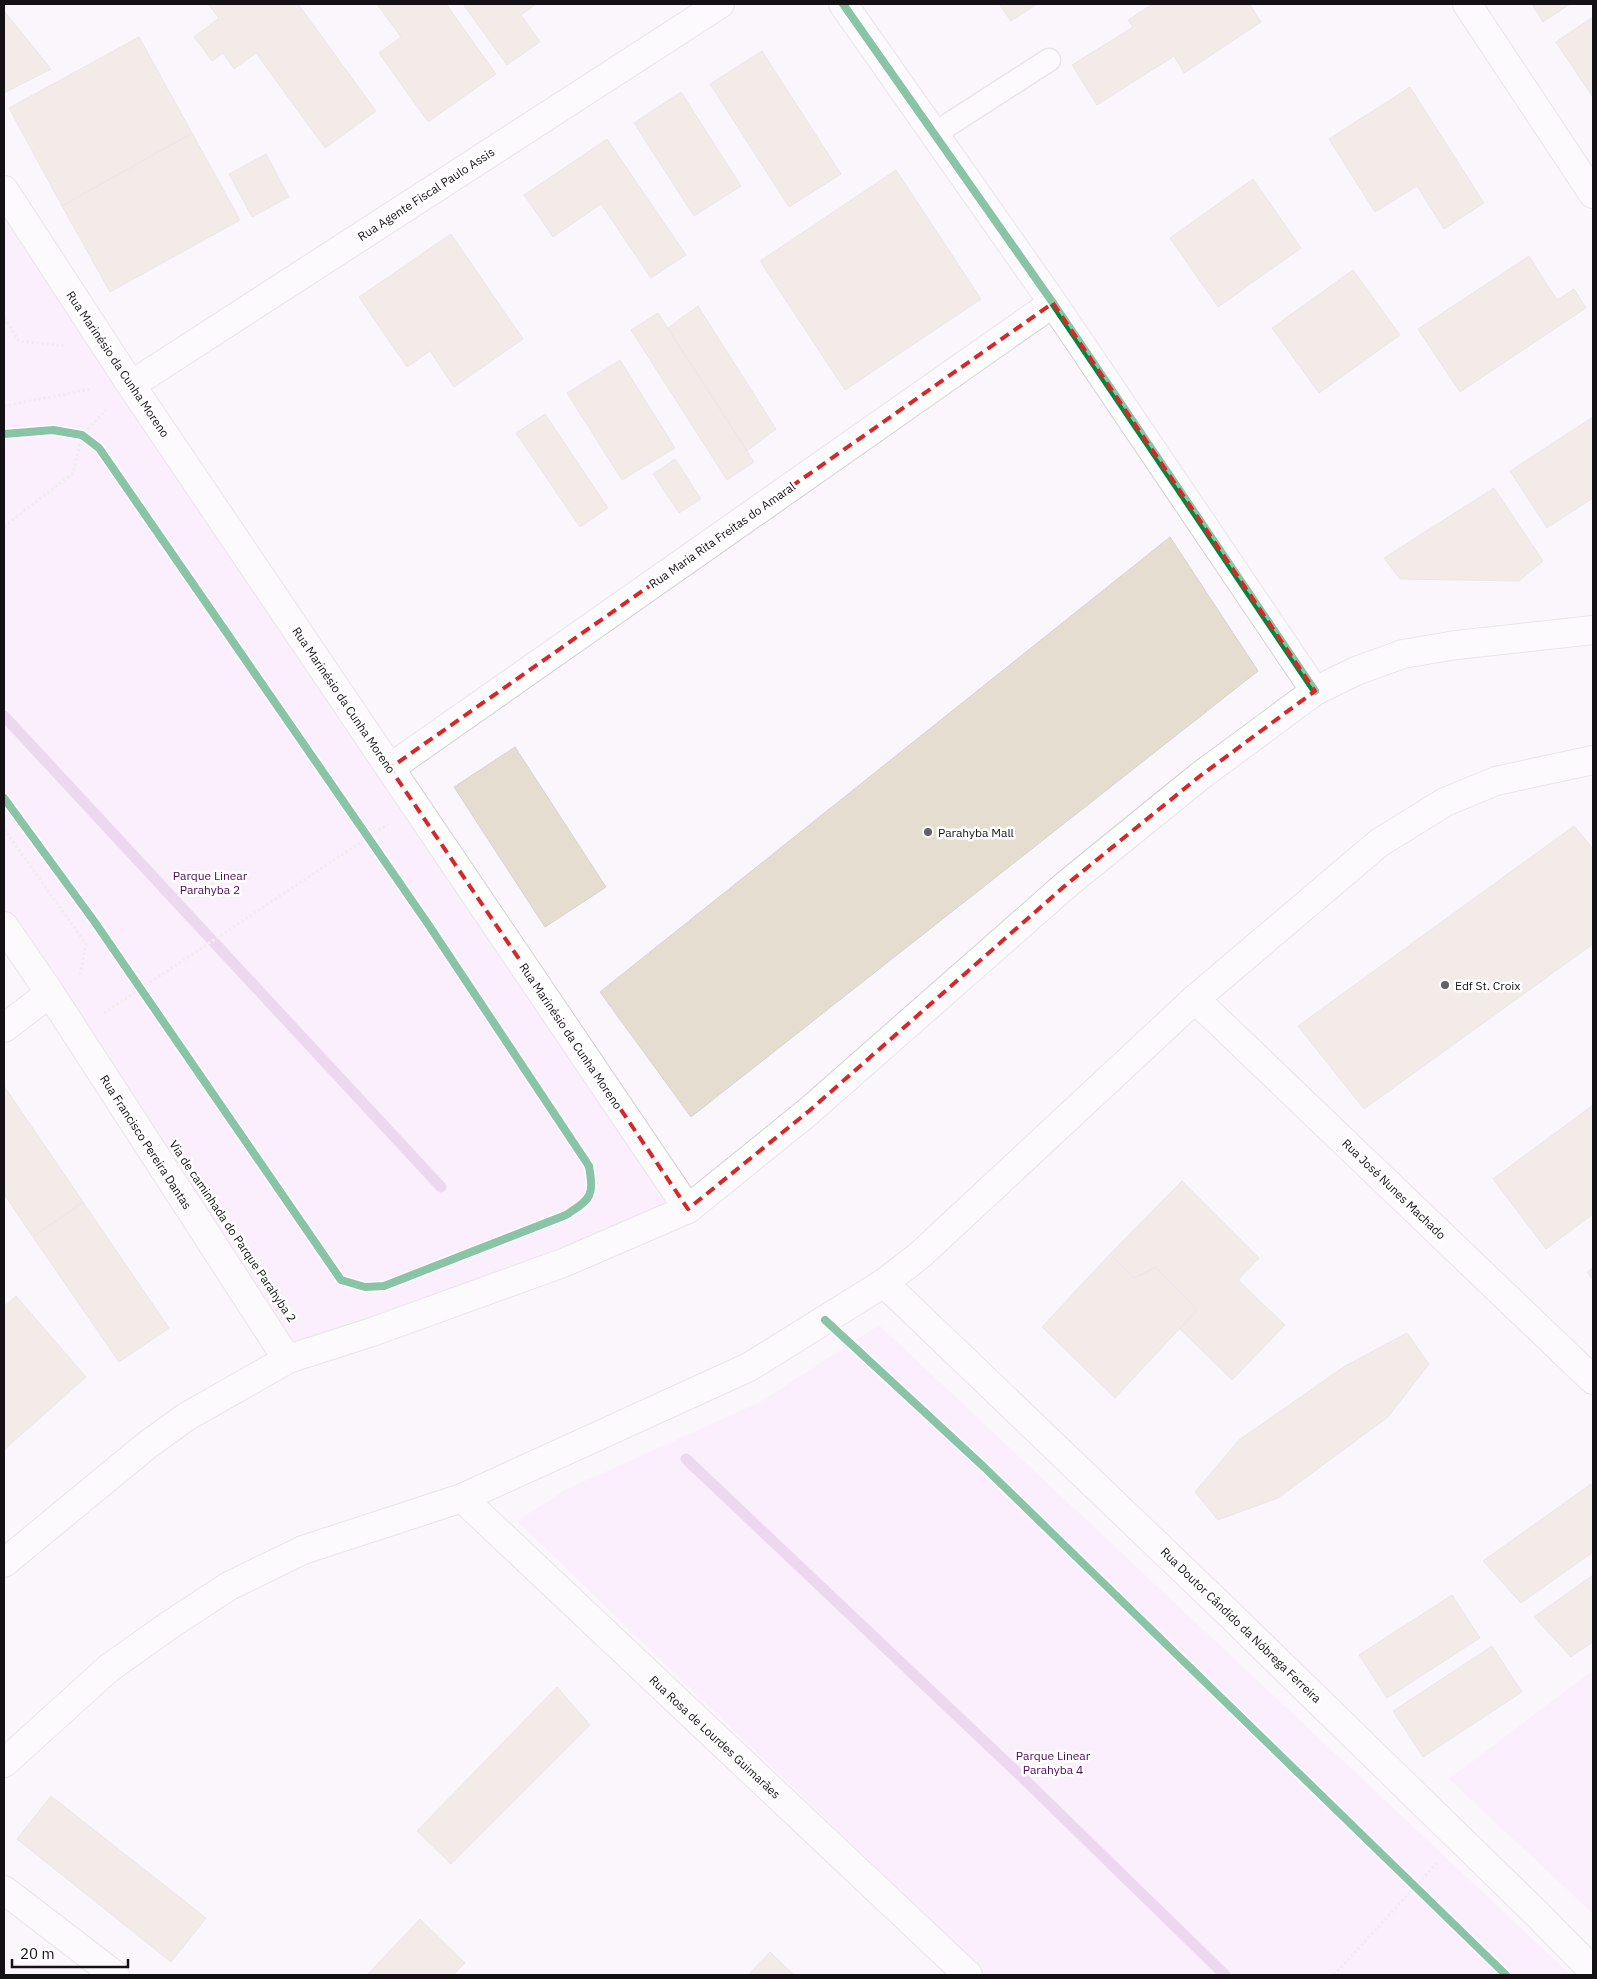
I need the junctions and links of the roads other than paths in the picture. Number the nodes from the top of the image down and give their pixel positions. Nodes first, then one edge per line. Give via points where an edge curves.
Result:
1 (720, 4) edge
2 (843, 4) edge
3 (1467, 4) edge
4 (1049, 60) dead end
5 (934, 134) junction
6 (4, 190) edge
7 (1593, 194) edge
8 (1053, 302) junction
9 (131, 385) junction
10 (1593, 630) edge
11 (1316, 691) junction
12 (1589, 766) edge
13 (390, 768) junction
14 (4, 926) edge
15 (50, 993) junction
16 (1195, 999) junction
17 (4, 1028) edge
18 (688, 1209) junction
19 (884, 1283) junction
20 (287, 1359) junction
21 (1593, 1380) edge
22 (462, 1498) junction
23 (4, 1563) edge
24 (4, 1762) edge
25 (4, 1890) edge
26 (1593, 1971) edge
27 (115, 1975) edge
28 (968, 1975) edge

1 - 9 street, Rua Agente Fiscal Paulo Assis
2 - 5 street
3 - 7 street
4 - 5 lane
5 - 8 street
6 - 9 street, Rua Marinésio da Cunha Moreno
8 - 11 street
8 - 13 street, Rua Maria Rita Freitas do Amaral
9 - 13 street, Rua Marinésio da Cunha Moreno
10 - 11 street via 1403,654 1356,671
11 - 18 street via 1200,776 1067,884 809,1111
12 - 16 street via 1496,781 1445,802 1379,843
13 - 18 street, Rua Marinésio da Cunha Moreno
14 - 15 street, Rua Francisco Pereira Dantas
15 - 17 street
15 - 20 street, Rua Francisco Pereira Dantas
16 - 19 street via 920,1255
16 - 21 street, Rua José Nunes Machado
18 - 20 street via 563,1263
19 - 22 street via 749,1367
19 - 26 street, Rua Doutor Cândido da Nóbrega Ferreira via 1222,1607
20 - 23 street via 186,1417
22 - 24 street via 303,1550 229,1586 109,1668
22 - 28 street, Rua Rosa de Lourdes Guimarães
25 - 27 street

